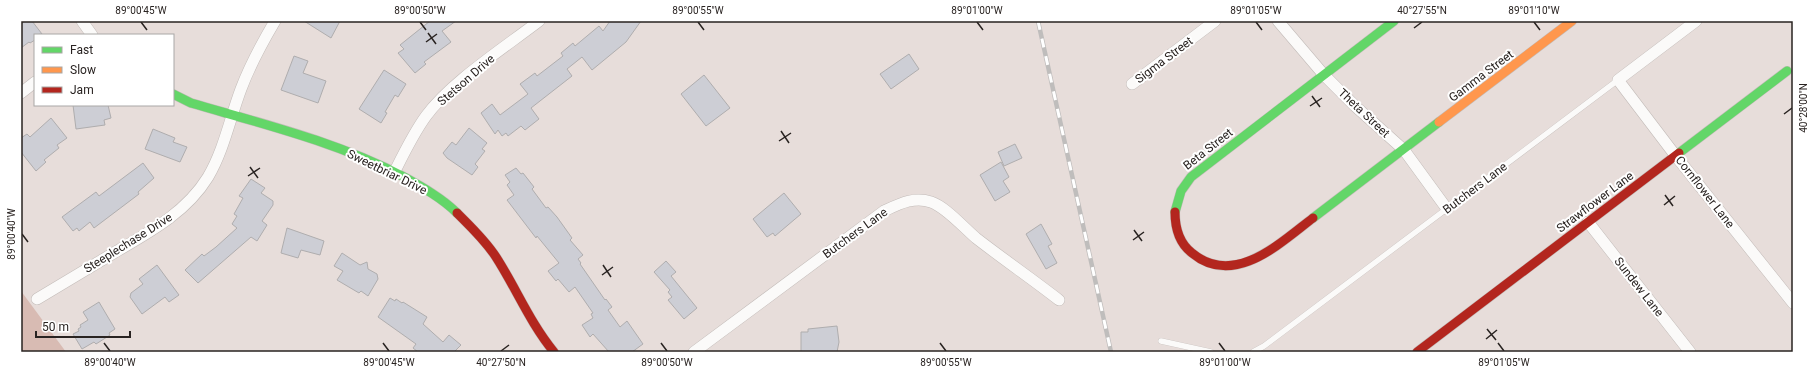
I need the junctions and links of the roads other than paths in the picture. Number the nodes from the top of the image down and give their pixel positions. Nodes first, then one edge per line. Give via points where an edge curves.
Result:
1 (82, 21) edge
2 (275, 21) edge
3 (539, 21) edge
4 (1215, 21) edge
5 (1278, 21) edge
6 (1394, 21) edge
7 (1572, 21) edge
8 (1696, 21) edge
9 (91, 34) edge
10 (1787, 71) dead end
11 (1324, 75) junction
12 (1618, 80) junction
13 (34, 83) edge
14 (1132, 84) dead end
15 (21, 93) edge
16 (174, 94) edge
17 (231, 116) junction
18 (1404, 150) junction
19 (1675, 155) junction
20 (394, 173) junction
21 (1446, 209) junction
22 (1588, 222) junction
23 (37, 299) dead end
24 (1059, 300) dead end
25 (1793, 303) edge
26 (1161, 341) dead end
27 (554, 352) edge
28 (694, 352) edge
29 (1210, 352) edge
30 (1253, 352) edge
31 (1418, 352) edge
32 (1690, 352) edge

1 - 9 street
2 - 17 street, Steeplechase Drive via 252,62
3 - 20 street, Stetson Drive via 449,91 427,115
4 - 14 street, Sigma Street
5 - 11 street, Theta Street
6 - 11 street, Beta Street
7 - 18 street, Gamma Street
8 - 12 street, Butchers Lane
10 - 19 street, Strawflower Lane
11 - 18 street, Theta Street
11 - 18 street, Beta Street via 1191,176 1184,184 1174,206 1175,222 1178,235 1193,256 1218,267 1248,263 1276,246
12 - 19 street, Cornflower Lane
12 - 21 lane, Butchers Lane
13 - 15 street
16 - 17 street, Sweetbriar Drive
17 - 20 street, Sweetbriar Drive via 348,152
17 - 23 street, Steeplechase Drive via 221,150 208,177 170,218
18 - 21 street, Theta Street
19 - 22 street, Strawflower Lane
19 - 25 street, Cornflower Lane
20 - 27 street, Sweetbriar Drive via 435,196 458,213 478,233 537,331
21 - 30 lane, Butchers Lane
22 - 31 street, Strawflower Lane
22 - 32 street, Sundew Lane
24 - 28 street, Butchers Lane via 939,206 922,200 902,202 884,211
26 - 29 lane

